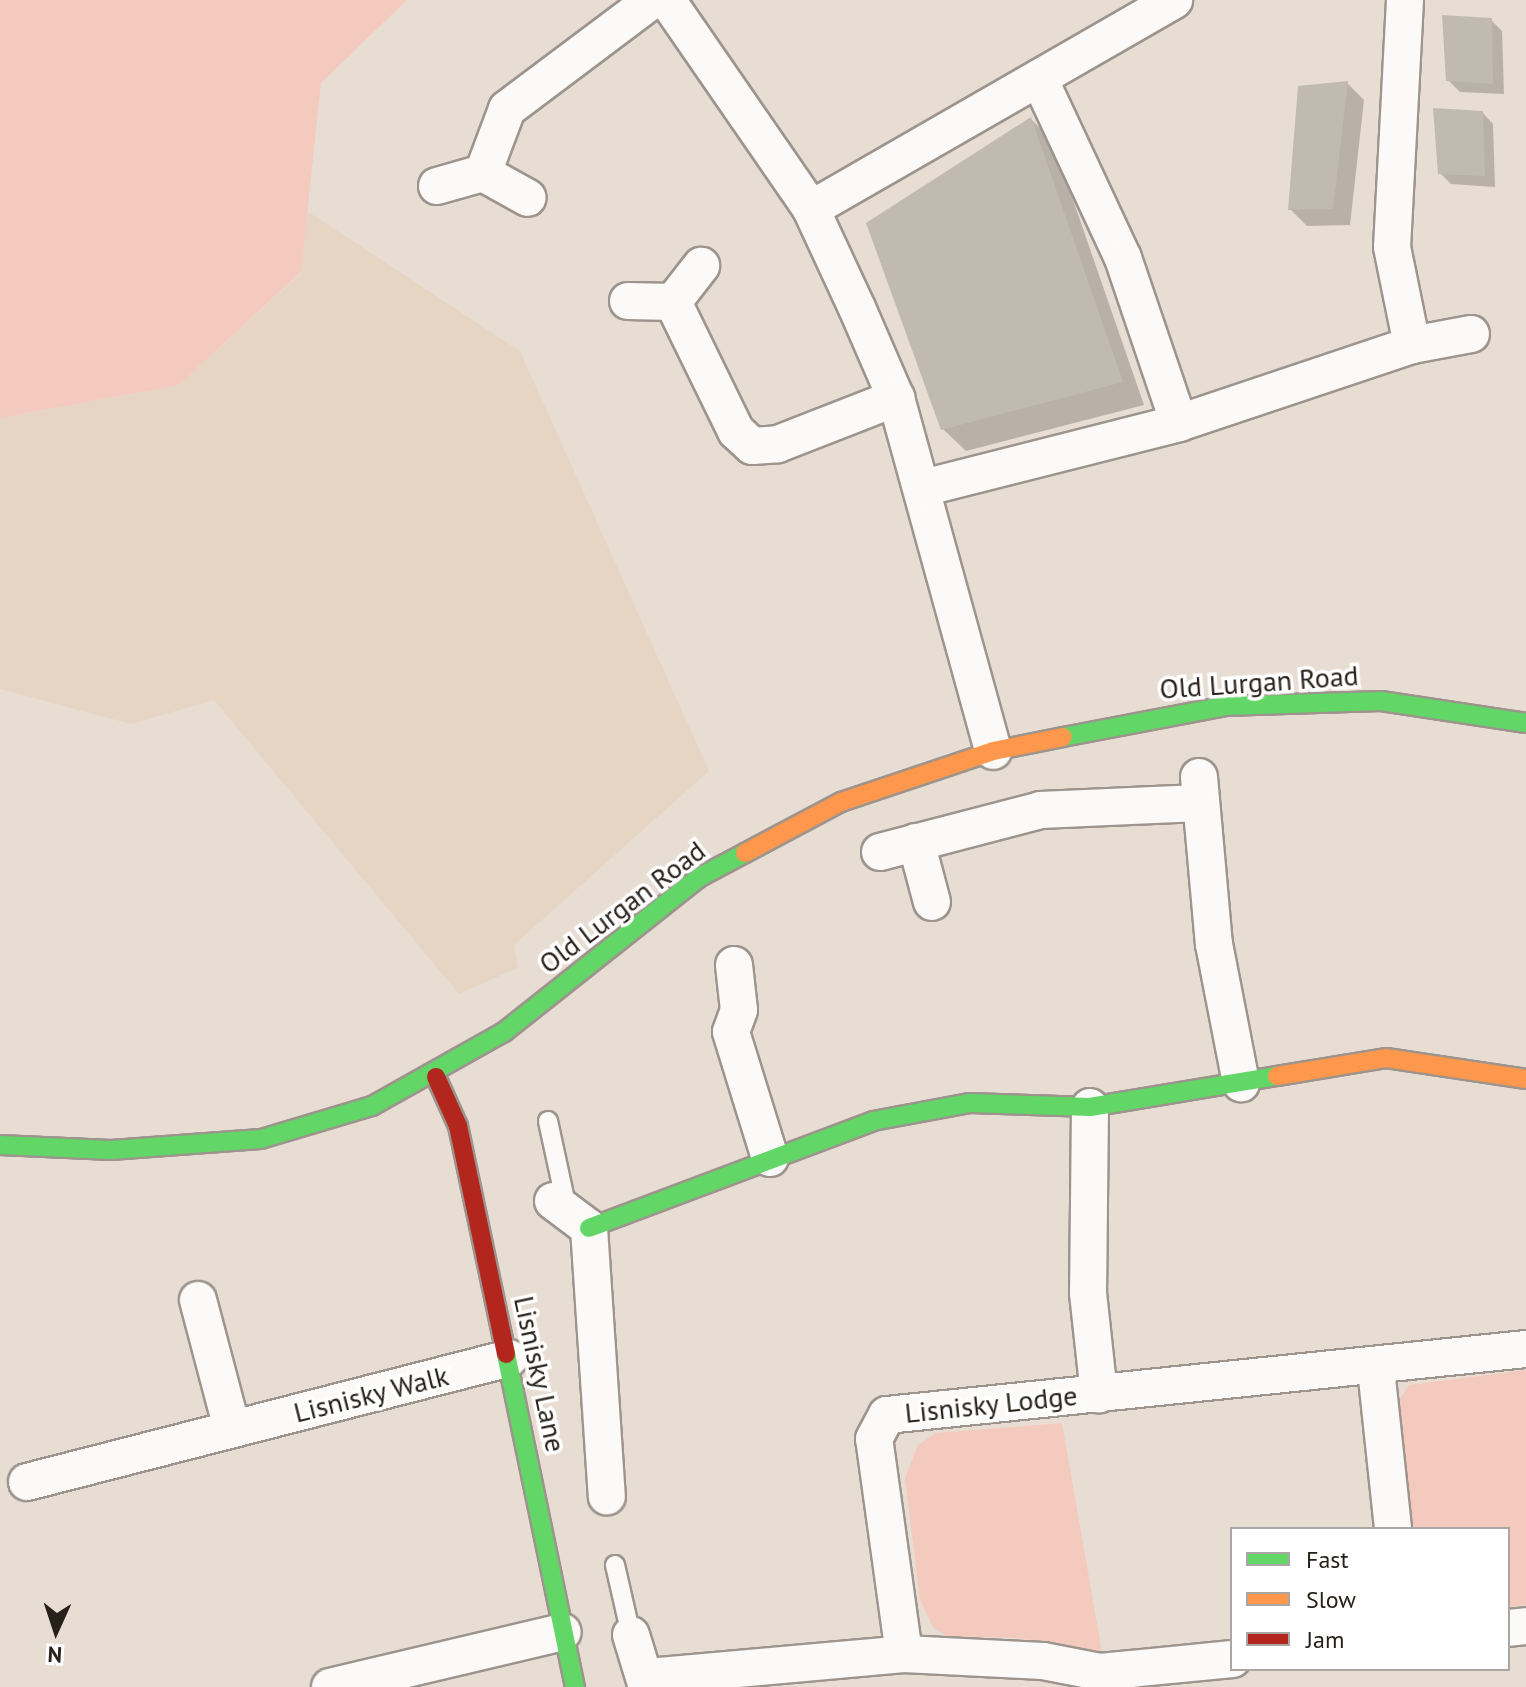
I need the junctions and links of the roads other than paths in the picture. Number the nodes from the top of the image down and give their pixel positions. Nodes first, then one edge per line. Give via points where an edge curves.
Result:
1 (652, 0) edge
2 (667, 0) edge
3 (1174, 0) edge
4 (1405, 0) edge
5 (1039, 78) junction
6 (483, 173) junction
7 (437, 186) dead end
8 (528, 198) dead end
9 (811, 209) junction
10 (701, 266) dead end
11 (628, 301) dead end
12 (673, 302) junction
13 (1471, 334) dead end
14 (1412, 345) junction
15 (896, 398) junction
16 (1179, 423) junction
17 (923, 488) junction
18 (1526, 723) edge
19 (993, 751) junction
20 (916, 842) junction
21 (880, 852) dead end
22 (932, 902) dead end
23 (737, 954) dead end
24 (436, 1077) junction
25 (1526, 1079) edge
26 (1241, 1083) junction
27 (1090, 1107) junction
28 (548, 1121) dead end
29 (0, 1145) edge
30 (770, 1158) junction
31 (570, 1213) junction
32 (198, 1300) dead end
33 (1526, 1349) edge
34 (509, 1358) junction
35 (1376, 1369) junction
36 (1099, 1394) junction
37 (232, 1429) junction
38 (614, 1478) dead end
39 (27, 1482) dead end
40 (1393, 1527) edge
41 (615, 1565) dead end
42 (563, 1632) junction
43 (631, 1635) joint
44 (904, 1654) junction
45 (1230, 1659) edge
46 (647, 1682) edge
47 (335, 1686) edge
48 (575, 1687) edge

1 - 6 street via 507,109
2 - 9 street
3 - 5 street
4 - 14 street via 1392,247
5 - 9 street
5 - 16 street via 1123,258
6 - 7 street
6 - 8 street
9 - 15 street
10 - 12 street
11 - 12 street
12 - 15 street via 736,431 752,446 778,444
13 - 14 street
14 - 16 street
15 - 17 street
16 - 17 street
17 - 19 street
18 - 19 street, Old Lurgan Road via 1381,701 1225,706
19 - 24 street, Old Lurgan Road via 841,802 698,878 504,1032
20 - 21 street
20 - 22 street
20 - 26 street via 1041,810 1199,790 1214,944
23 - 30 street via 739,1010 731,1032
24 - 29 street, Old Lurgan Road via 372,1106 261,1139 111,1150
24 - 34 street, Lisnisky Lane via 458,1126
25 - 26 street via 1386,1058
26 - 27 street
27 - 30 street via 970,1103 873,1121
27 - 36 street, Lisnisky Lodge via 1088,1293
28 - 31 lane
30 - 31 street
31 - 38 street
32 - 37 street
33 - 35 street, Lisnisky Lodge
34 - 37 street, Lisnisky Walk
34 - 42 street, Lisnisky Lane
35 - 36 street, Lisnisky Lodge
35 - 40 street
36 - 44 street, Lisnisky Lodge via 887,1415 874,1439
37 - 39 street, Lisnisky Walk
41 - 43 lane
42 - 47 street
42 - 48 street, Lisnisky Lane
43 - 46 street
44 - 45 street via 1043,1661 1100,1672
44 - 46 street

